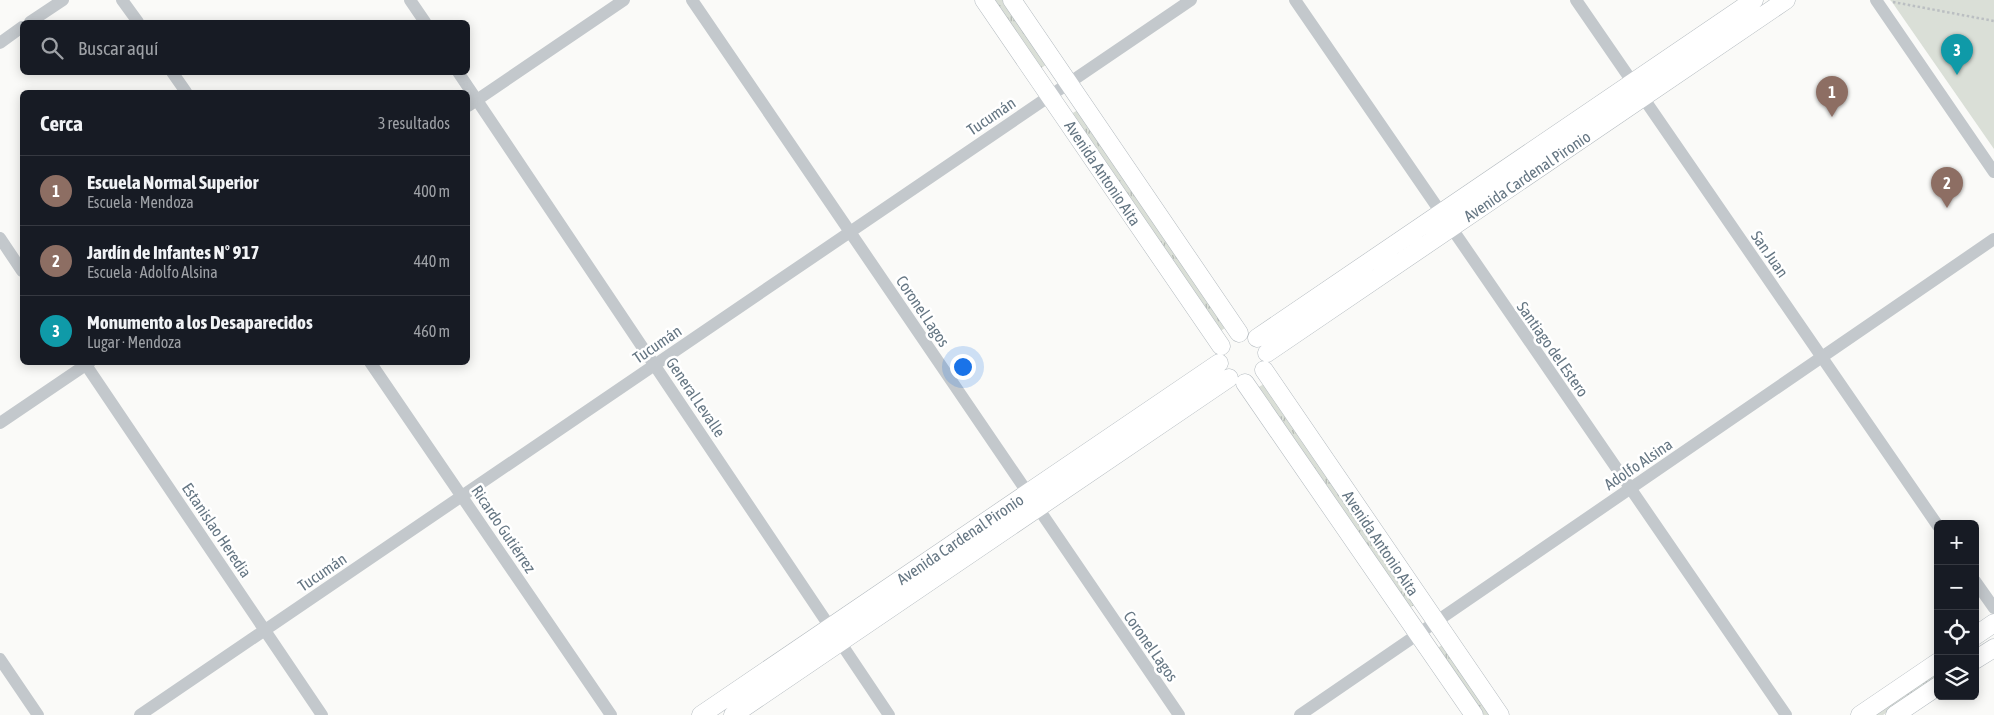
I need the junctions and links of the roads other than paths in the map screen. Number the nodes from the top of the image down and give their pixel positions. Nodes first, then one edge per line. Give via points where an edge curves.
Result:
1 (63, 0) edge
2 (122, 0) edge
3 (410, 0) edge
4 (624, 0) edge
5 (692, 0) edge
6 (984, 0) edge
7 (1012, 0) edge
8 (1191, 0) edge
9 (1295, 0) edge
10 (1576, 0) edge
11 (1754, 0) edge
12 (1786, 0) edge
13 (1876, 0) edge
14 (33, 20) edge
15 (137, 20) edge
16 (424, 20) edge
17 (20, 28) edge
18 (0, 43) edge
19 (174, 75) edge
20 (459, 75) edge
21 (1632, 82) junction
22 (1069, 83) junction
23 (185, 90) edge
24 (466, 90) edge
25 (1050, 96) junction
26 (1642, 98) junction
27 (472, 103) edge
28 (1994, 172) edge
29 (1440, 213) junction
30 (1450, 228) junction
31 (850, 232) junction
32 (0, 238) edge
33 (1994, 239) edge
34 (20, 268) edge
35 (1239, 333) junction
36 (1257, 338) junction
37 (1267, 353) junction
38 (1220, 355) junction
39 (1822, 357) junction
40 (84, 365) edge
41 (88, 365) edge
42 (372, 365) edge
43 (655, 365) junction
44 (1264, 370) junction
45 (1237, 380) junction
46 (0, 424) edge
47 (1630, 489) junction
48 (1027, 494) junction
49 (462, 496) junction
50 (1037, 509) junction
51 (1934, 520) edge
52 (1979, 587) edge
53 (1994, 608) edge
54 (1435, 622) junction
55 (1994, 624) edge
56 (830, 627) junction
57 (265, 630) junction
58 (1979, 633) edge
59 (1417, 634) junction
60 (840, 643) junction
61 (1994, 648) edge
62 (1979, 657) edge
63 (0, 659) edge
64 (1934, 665) edge
65 (1934, 689) edge
66 (38, 715) edge
67 (140, 715) edge
68 (322, 715) edge
69 (611, 715) edge
70 (701, 715) edge
71 (733, 715) edge
72 (889, 715) edge
73 (1179, 715) edge
74 (1300, 715) edge
75 (1474, 715) edge
76 (1500, 715) edge
77 (1786, 715) edge
78 (1860, 715) edge
79 (1895, 715) edge

1 - 14 street
2 - 15 street
3 - 16 street
4 - 27 street
5 - 31 street, Coronel Lagos
6 - 25 main road, Avenida Antonio Aita
7 - 22 main road, Avenida Antonio Aita
8 - 22 street, Tucumán
9 - 29 street, Santiago del Estero
10 - 21 street, San Juan
11 - 21 main road, Avenida Cardenal Pironio
12 - 26 main road, Avenida Cardenal Pironio
13 - 28 street
17 - 18 street
19 - 23 street
20 - 24 street, General Levalle
21 - 26 street, San Juan
21 - 29 main road, Avenida Cardenal Pironio
22 - 25 street, Tucumán
22 - 35 main road, Avenida Antonio Aita
25 - 31 street, Tucumán
25 - 38 main road, Avenida Antonio Aita
26 - 30 main road, Avenida Cardenal Pironio
26 - 39 street, San Juan
27 - 43 street, General Levalle
29 - 30 street, Santiago del Estero
29 - 36 main road, Avenida Cardenal Pironio
30 - 37 main road, Avenida Cardenal Pironio
30 - 47 street, Santiago del Estero
31 - 43 street, Tucumán
31 - 48 street, Coronel Lagos
32 - 34 street
33 - 39 street, Adolfo Alsina
35 - 36 main road
35 - 38 main road via 1227,339
36 - 37 main road
37 - 44 main road
38 - 45 main road via 1222,372
38 - 48 main road, Avenida Cardenal Pironio
39 - 47 street, Adolfo Alsina
39 - 51 street, San Juan
40 - 46 street
41 - 57 street, Estanislao Heredia
42 - 49 street, Ricardo Gutiérrez
43 - 49 street, Tucumán
43 - 56 street, General Levalle
44 - 45 main road via 1255,379
44 - 54 main road, Avenida Antonio Aita
45 - 50 main road, Avenida Cardenal Pironio
45 - 59 main road, Avenida Antonio Aita
47 - 54 street, Adolfo Alsina
47 - 77 street, Santiago del Estero
48 - 50 street, Coronel Lagos
48 - 56 main road, Avenida Cardenal Pironio
49 - 57 street, Tucumán
49 - 69 street, Ricardo Gutiérrez
50 - 60 main road, Avenida Cardenal Pironio
50 - 73 street, Coronel Lagos
52 - 53 street
54 - 59 street, Adolfo Alsina
54 - 76 main road, Avenida Antonio Aita
55 - 58 main road
56 - 60 street, General Levalle
56 - 70 main road, Avenida Cardenal Pironio
57 - 67 street, Tucumán
57 - 68 street, Estanislao Heredia
59 - 74 street, Adolfo Alsina
59 - 75 main road, Avenida Antonio Aita
60 - 71 main road, Avenida Cardenal Pironio
60 - 72 street, General Levalle
61 - 62 main road
63 - 66 street
64 - 78 main road
65 - 79 main road

